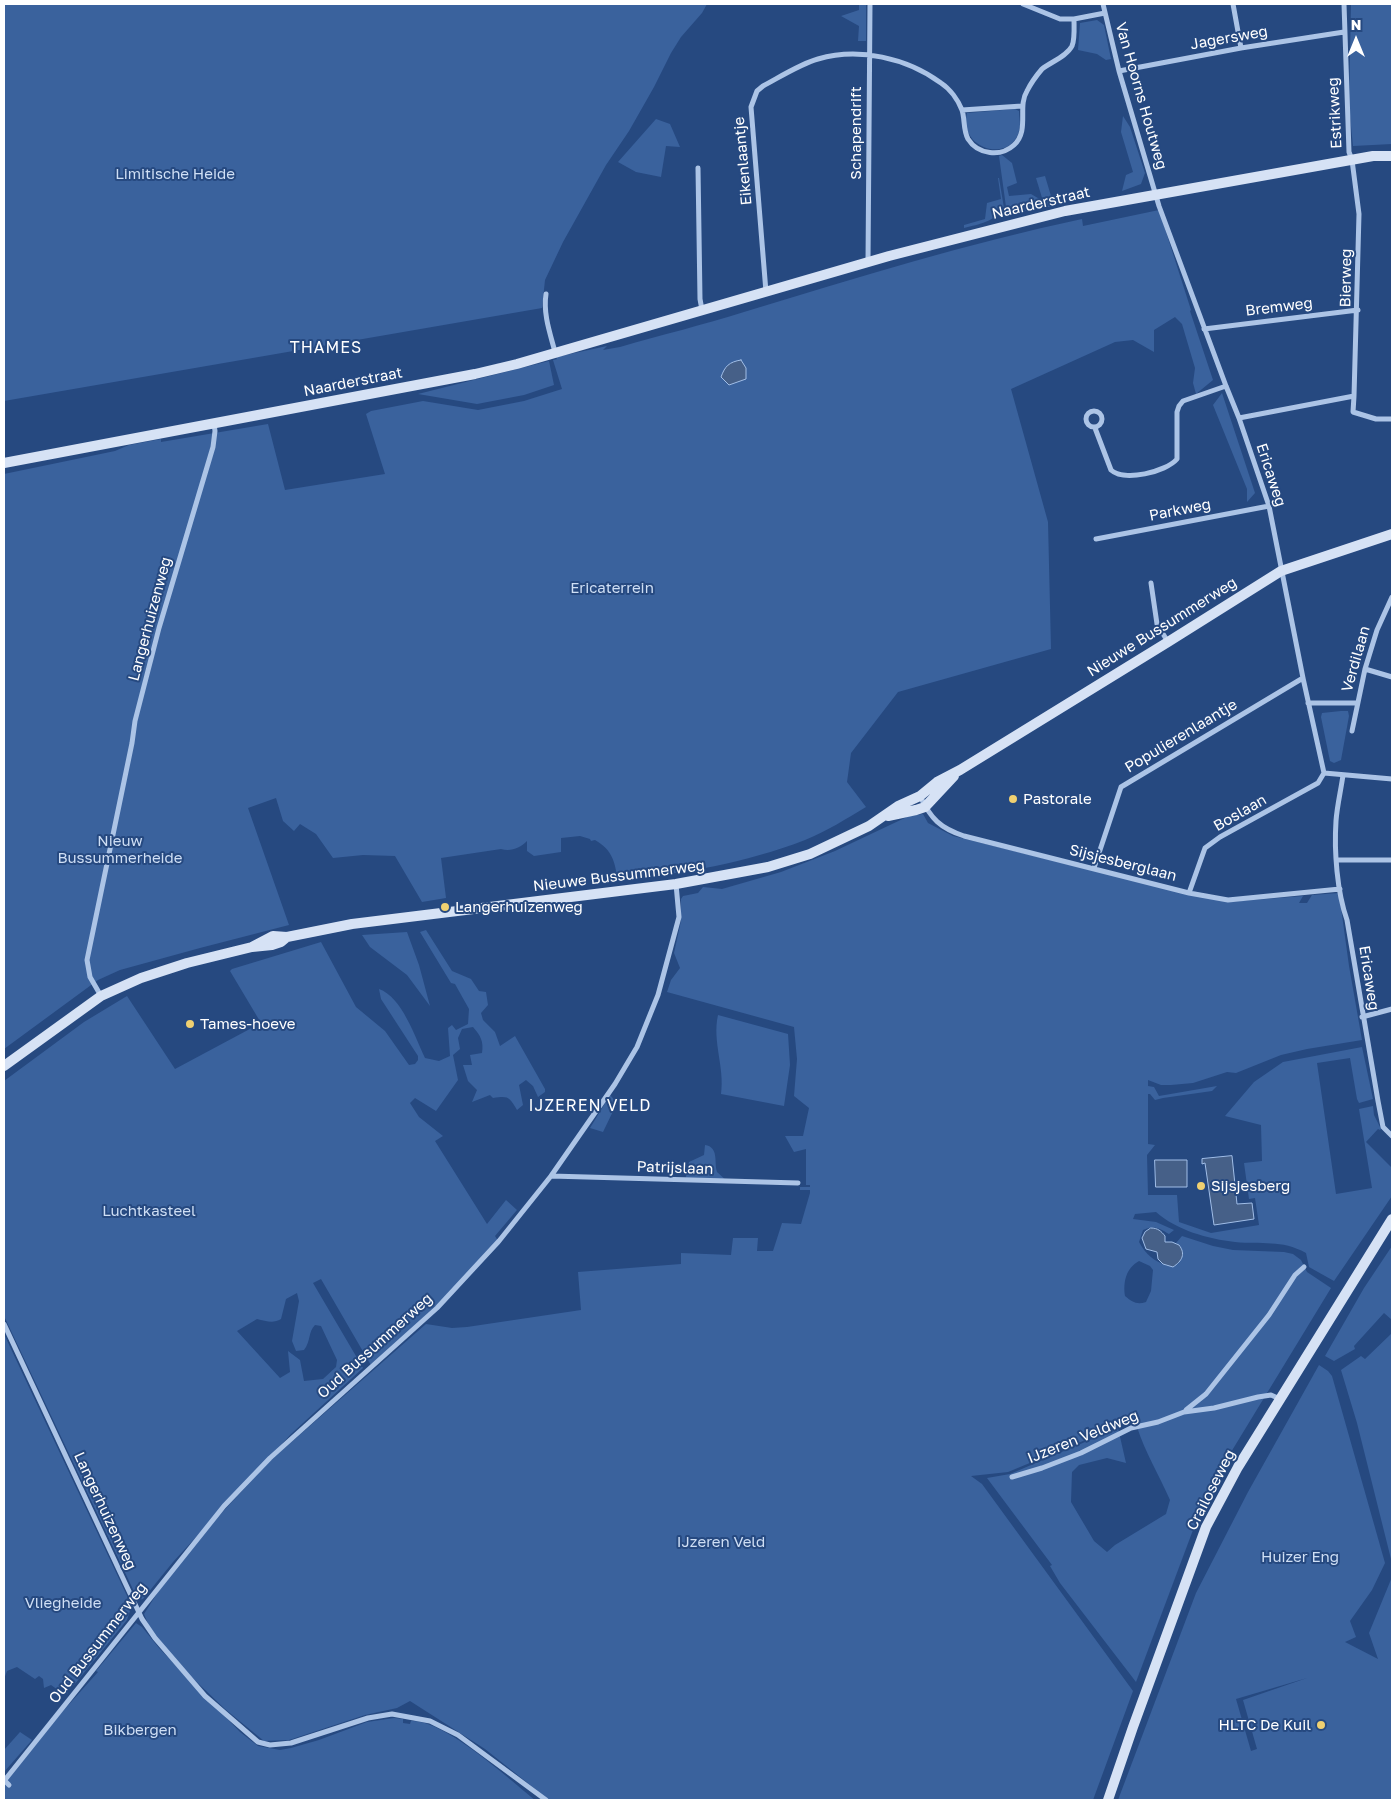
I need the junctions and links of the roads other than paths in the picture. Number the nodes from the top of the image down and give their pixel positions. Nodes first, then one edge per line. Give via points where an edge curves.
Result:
1 (870, 4) edge
2 (1023, 4) edge
3 (1103, 4) edge
4 (1234, 4) edge
5 (1344, 4) edge
6 (1104, 13) junction
7 (1074, 19) junction
8 (1344, 32) junction
9 (1241, 48) junction
10 (869, 54) junction
11 (1119, 71) junction
12 (1022, 106) junction
13 (962, 110) junction
14 (1392, 156) edge
15 (1352, 160) junction
16 (698, 168) dead end
17 (1156, 195) junction
18 (868, 262) junction
19 (766, 292) junction
20 (546, 294) dead end
21 (702, 310) junction
22 (1358, 310) junction
23 (1204, 329) junction
24 (555, 352) junction
25 (1226, 386) junction
26 (1354, 396) junction
27 (1239, 418) junction
28 (1392, 419) edge
29 (214, 423) junction
30 (1095, 428) dead end
31 (4, 463) edge
32 (1269, 506) junction
33 (1392, 534) edge
34 (1096, 540) dead end
35 (1281, 571) junction
36 (1152, 583) dead end
37 (1392, 597) edge
38 (1168, 642) junction
39 (1365, 669) junction
40 (1392, 677) edge
41 (1302, 678) junction
42 (1308, 703) junction
43 (1357, 703) junction
44 (1352, 731) dead end
45 (960, 770) junction
46 (1324, 773) junction
47 (1343, 775) junction
48 (1392, 779) edge
49 (920, 796) junction
50 (925, 807) junction
51 (885, 816) junction
52 (1337, 860) junction
53 (1392, 860) edge
54 (1094, 868) junction
55 (676, 884) junction
56 (1340, 889) junction
57 (1189, 893) junction
58 (101, 996) junction
59 (1392, 1009) edge
60 (1362, 1017) junction
61 (4, 1066) edge
62 (1392, 1136) edge
63 (551, 1176) junction
64 (798, 1183) dead end
65 (1392, 1219) edge
66 (1304, 1267) dead end
67 (4, 1324) edge
68 (1280, 1399) junction
69 (1184, 1412) junction
70 (1012, 1477) dead end
71 (139, 1611) junction
72 (4, 1780) edge
73 (10, 1786) dead end
74 (546, 1800) edge
75 (1108, 1800) edge

1 - 10 street, Schapendrift
2 - 7 street via 1060,19
3 - 6 street, Van Hoorns Houtweg
4 - 9 street
5 - 8 street, Estrikweg
6 - 7 street
6 - 11 street, Van Hoorns Houtweg
7 - 12 street via 1073,44 1034,78
8 - 9 street, Jagersweg
8 - 15 street, Estrikweg
9 - 11 street, Jagersweg
10 - 13 street, Eikenlaantje via 928,74 943,84
10 - 18 street, Schapendrift
10 - 19 street, Eikenlaantje via 816,59 764,86 753,99 751,107
11 - 17 street, Van Hoorns Houtweg
12 - 13 street
12 - 13 street via 1020,136 1015,144 997,153 986,153 968,140
14 - 15 main road, Naarderstraat
15 - 17 main road, Naarderstraat
15 - 22 street, Bierweg via 1359,214
16 - 21 street
17 - 18 main road, Naarderstraat via 1065,211
17 - 23 street, Ericaweg
18 - 19 main road, Naarderstraat
19 - 21 main road, Naarderstraat
20 - 24 street via 544,304
21 - 24 main road, Naarderstraat
22 - 23 street, Bremweg
22 - 26 street, Bierweg
23 - 25 street, Ericaweg
24 - 29 main road, Naarderstraat via 475,374
25 - 27 street, Ericaweg
25 - 30 street via 1183,401 1177,412 1177,459 1173,464 1147,474 1120,475 1111,470
26 - 27 street
26 - 28 street via 1353,412 1376,419
27 - 32 street, Ericaweg
29 - 31 main road, Naarderstraat
29 - 58 street, Langerhuizenweg via 213,447 135,721 92,932 87,960 90,977
32 - 34 street, Parkweg
32 - 35 street, Ericaweg
33 - 35 main road, Nieuwe Bussummerweg
35 - 38 main road, Nieuwe Bussummerweg
35 - 41 street, Ericaweg
36 - 38 street via 1157,624
37 - 39 street, Verdilaan
38 - 45 main road, Nieuwe Bussummerweg via 1017,730
39 - 40 street
39 - 43 street, Verdilaan
41 - 42 street, Ericaweg
41 - 54 street, Populierenlaantje via 1121,786
42 - 43 street
42 - 46 street, Ericaweg
43 - 44 street, Verdilaan
45 - 49 main road, Nieuwe Bussummerweg
45 - 50 main road, Nieuwe Bussummerweg
46 - 47 street
46 - 57 street, Boslaan via 1318,783 1205,848
47 - 48 street
47 - 52 street, Ericaweg via 1336,820
49 - 50 street, Sijsjesberglaan
49 - 51 main road, Nieuwe Bussummerweg
50 - 51 main road, Nieuwe Bussummerweg
50 - 54 street, Sijsjesberglaan via 938,823 950,831
51 - 55 main road, Nieuwe Bussummerweg via 842,840 802,856 768,867
52 - 53 street
52 - 56 street, Ericaweg
54 - 57 street, Sijsjesberglaan
55 - 58 main road, Nieuwe Bussummerweg via 352,924 187,963
55 - 63 street, Oud Bussummerweg via 679,917 658,995 636,1047 615,1084
56 - 57 street, Sijsjesberglaan via 1228,900
56 - 60 street, Ericaweg
58 - 61 main road, Nieuwe Bussummerweg
59 - 60 street
60 - 62 street, Ericaweg via 1383,1127
63 - 64 street, Patrijslaan
63 - 71 street, Oud Bussummerweg via 499,1241 437,1308 270,1458 224,1506
65 - 68 main road, Crailoseweg
66 - 69 street via 1206,1394
67 - 71 street, Langerhuizenweg
68 - 69 street, IJzeren Veldweg via 1271,1395
68 - 75 main road, Crailoseweg via 1206,1527
69 - 70 street, IJzeren Veldweg via 1131,1428 1081,1453
71 - 72 street, Oud Bussummerweg
71 - 74 street, Langerhuizenweg via 155,1638 205,1696 258,1742 291,1744 368,1718 392,1714 430,1721 458,1735
72 - 73 street

